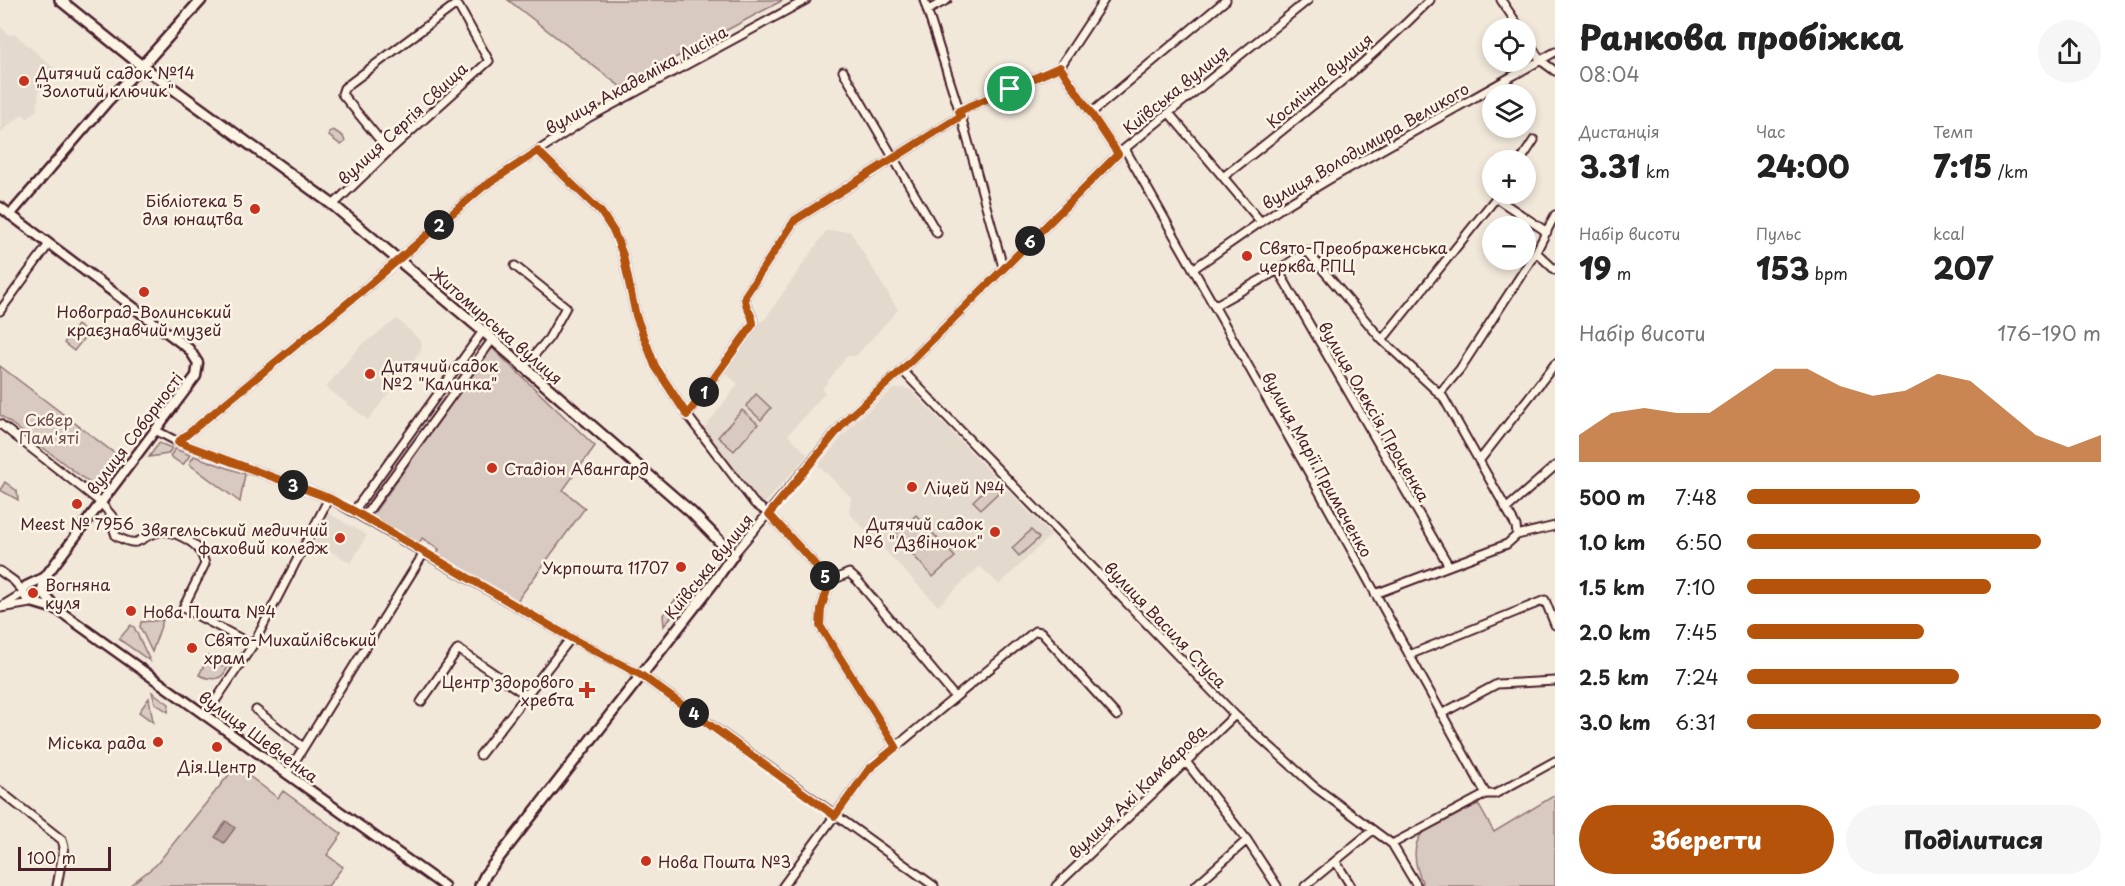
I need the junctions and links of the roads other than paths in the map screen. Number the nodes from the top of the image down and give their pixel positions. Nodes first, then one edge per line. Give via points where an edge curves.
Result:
1 (60, 0) edge
2 (201, 0) edge
3 (807, 0) edge
4 (924, 0) edge
5 (947, 0) edge
6 (1104, 0) edge
7 (1226, 0) edge
8 (1308, 0) edge
9 (1430, 0) edge
10 (1501, 0) edge
11 (928, 10) junction
12 (1513, 18) edge
13 (1555, 52) edge
14 (1536, 53) edge
15 (1540, 60) junction
16 (142, 66) junction
17 (1060, 67) junction
18 (843, 71) dead end
19 (1555, 71) edge
20 (960, 113) junction
21 (1090, 113) junction
22 (1169, 113) junction
23 (1534, 140) dead end
24 (1528, 150) edge
25 (389, 151) junction
26 (538, 151) junction
27 (1121, 151) junction
28 (893, 159) junction
29 (1223, 177) junction
30 (1491, 204) edge
31 (1508, 204) edge
32 (333, 205) junction
33 (0, 207) edge
34 (10, 215) junction
35 (1555, 215) edge
36 (1261, 222) junction
37 (937, 232) dead end
38 (1547, 232) junction
39 (49, 244) junction
40 (1536, 252) joint
41 (398, 260) junction
42 (515, 266) dead end
43 (1003, 267) junction
44 (1193, 269) junction
45 (1278, 270) junction
46 (1524, 270) edge
47 (1555, 270) edge
48 (1214, 306) junction
49 (0, 311) edge
50 (483, 331) junction
51 (492, 340) junction
52 (1382, 340) junction
53 (1555, 364) edge
54 (523, 368) junction
55 (902, 370) junction
56 (1439, 394) junction
57 (687, 415) junction
58 (0, 424) edge
59 (155, 430) junction
60 (178, 442) junction
61 (1479, 461) junction
62 (1555, 466) edge
63 (329, 498) junction
64 (100, 502) junction
65 (1506, 509) junction
66 (354, 511) junction
67 (769, 514) junction
68 (364, 517) junction
69 (1555, 526) edge
70 (1517, 534) junction
71 (424, 553) junction
72 (733, 555) junction
73 (1449, 566) junction
74 (0, 571) edge
75 (45, 578) junction
76 (830, 581) junction
77 (27, 588) junction
78 (42, 591) junction
79 (1375, 594) junction
80 (32, 603) junction
81 (0, 608) edge
82 (58, 610) junction
83 (1555, 625) edge
84 (571, 638) junction
85 (253, 645) junction
86 (1408, 655) junction
87 (641, 675) junction
88 (1555, 681) edge
89 (526, 695) junction
90 (955, 697) junction
91 (421, 702) dead end
92 (256, 710) dead end
93 (1441, 714) junction
94 (1235, 715) junction
95 (205, 716) junction
96 (1117, 716) dead end
97 (303, 747) junction
98 (896, 747) junction
99 (480, 755) dead end
100 (1555, 760) edge
101 (1187, 763) junction
102 (287, 774) junction
103 (0, 791) edge
104 (1486, 794) junction
105 (835, 816) junction
106 (1373, 830) junction
107 (1247, 840) junction
108 (1392, 844) junction
109 (1336, 862) junction
110 (57, 886) edge
111 (444, 886) edge
112 (480, 886) edge
113 (783, 886) edge
114 (934, 886) edge
115 (1056, 886) edge
116 (1194, 886) edge
117 (1277, 886) edge
118 (1305, 886) edge
119 (1352, 886) edge
120 (1418, 886) edge

1 - 16 main road, Житомирська вулиця
2 - 16 main road
3 - 26 street, вулиця Академіка Лисіна via 588,118
4 - 11 street
5 - 11 street
6 - 17 street
7 - 21 street
8 - 22 street, Київська вулиця
9 - 29 street, Космічна вулиця via 1354,71
10 - 12 street
11 - 20 street
13 - 15 street, вулиця Володимира Великого
14 - 15 street
15 - 19 street
15 - 36 street, вулиця Володимира Великого
16 - 32 main road, Житомирська вулиця
16 - 34 street
17 - 20 street
17 - 21 street, вулиця Марії Примаченко
18 - 28 street
20 - 28 street
20 - 43 street
21 - 27 street, вулиця Марії Примаченко
22 - 27 street, Київська вулиця
22 - 29 street
23 - 24 street
25 - 25 street, вулиця Сергія Свища via 489,61 455,5 344,88 342,94
25 - 32 street, вулиця Сергія Свища
26 - 41 street, вулиця Академіка Лисіна via 483,187
26 - 57 street via 601,212 614,232 636,316 655,366
27 - 43 street, Київська вулиця
27 - 44 street, вулиця Марії Примаченко
28 - 37 street
28 - 57 street via 795,220 745,296 744,304 753,324
29 - 36 street
30 - 52 street
31 - 38 street
32 - 41 main road, Житомирська вулиця
33 - 34 street, вулиця Соборності
34 - 39 street, вулиця Соборності
35 - 38 street
36 - 44 street, вулиця Володимира Великого
38 - 40 street
39 - 49 street
39 - 59 street, вулиця Соборності via 195,356 199,369 196,376
40 - 47 street
41 - 50 main road, Житомирська вулиця
41 - 60 street, вулиця Академіка Лисіна
42 - 54 street via 566,307 549,338
43 - 55 street, Київська вулиця
44 - 48 street, вулиця Марії Примаченко
45 - 48 street
45 - 52 street via 1307,251
45 - 73 street, вулиця Олексія Проценка
46 - 56 street via 1460,369
48 - 79 street, вулиця Марії Примаченко
50 - 51 main road, Житомирська вулиця
50 - 66 street
51 - 54 main road, Житомирська вулиця
51 - 68 street
52 - 56 street
53 - 61 street
54 - 72 main road, Житомирська вулиця via 692,512
55 - 67 street, Київська вулиця via 848,418
55 - 94 street, вулиця Василя Стуса
56 - 61 street
57 - 67 street via 754,503
58 - 64 street
59 - 60 street
59 - 64 street, вулиця Соборності
60 - 63 street
61 - 65 street
62 - 65 street
63 - 66 street
63 - 85 street
64 - 75 street, вулиця Соборності
64 - 85 street via 118,523 116,536 126,541 138,543 166,532 200,551 205,564 183,608
65 - 70 street
66 - 68 street
67 - 72 street, Київська вулиця
67 - 76 street
68 - 71 street
69 - 70 street
70 - 73 street via 1507,544
71 - 84 street
71 - 97 street
72 - 87 main road, Київська вулиця
73 - 79 street
74 - 77 street
75 - 77 street
75 - 78 street, вулиця Соборності
76 - 90 street via 849,573 858,581
76 - 98 street via 820,626
77 - 78 street via 38,585
77 - 80 street via 25,600
77 - 81 street
78 - 80 street via 40,600
78 - 82 street, вулиця Шевченка
79 - 86 street, вулиця Марії Примаченко
80 - 81 street
80 - 82 street, вулиця Шевченка
82 - 95 street, вулиця Шевченка
83 - 86 street via 1545,600
84 - 87 street
84 - 89 street
85 - 95 street
86 - 93 street, вулиця Марії Примаченко
87 - 105 street
87 - 112 main road, Київська вулиця
88 - 93 street via 1497,684
89 - 91 street via 458,649
89 - 99 street
90 - 96 street via 1038,631
90 - 98 street
92 - 97 street
93 - 104 street, вулиця Марії Примаченко
94 - 101 street, вулиця Акі Камбарова
94 - 106 street, вулиця Василя Стуса via 1315,787
95 - 102 street, вулиця Шевченка
97 - 102 street
98 - 105 street via 869,769
100 - 104 street via 1495,794
101 - 107 street
101 - 115 street, вулиця Акі Камбарова
102 - 111 street, вулиця Шевченка
103 - 110 street via 62,840
104 - 108 street
105 - 113 street
105 - 114 street
106 - 108 street, вулиця Василя Стуса
106 - 109 street
107 - 116 street
107 - 117 street
108 - 120 street, вулиця Василя Стуса
109 - 118 street
109 - 119 street

